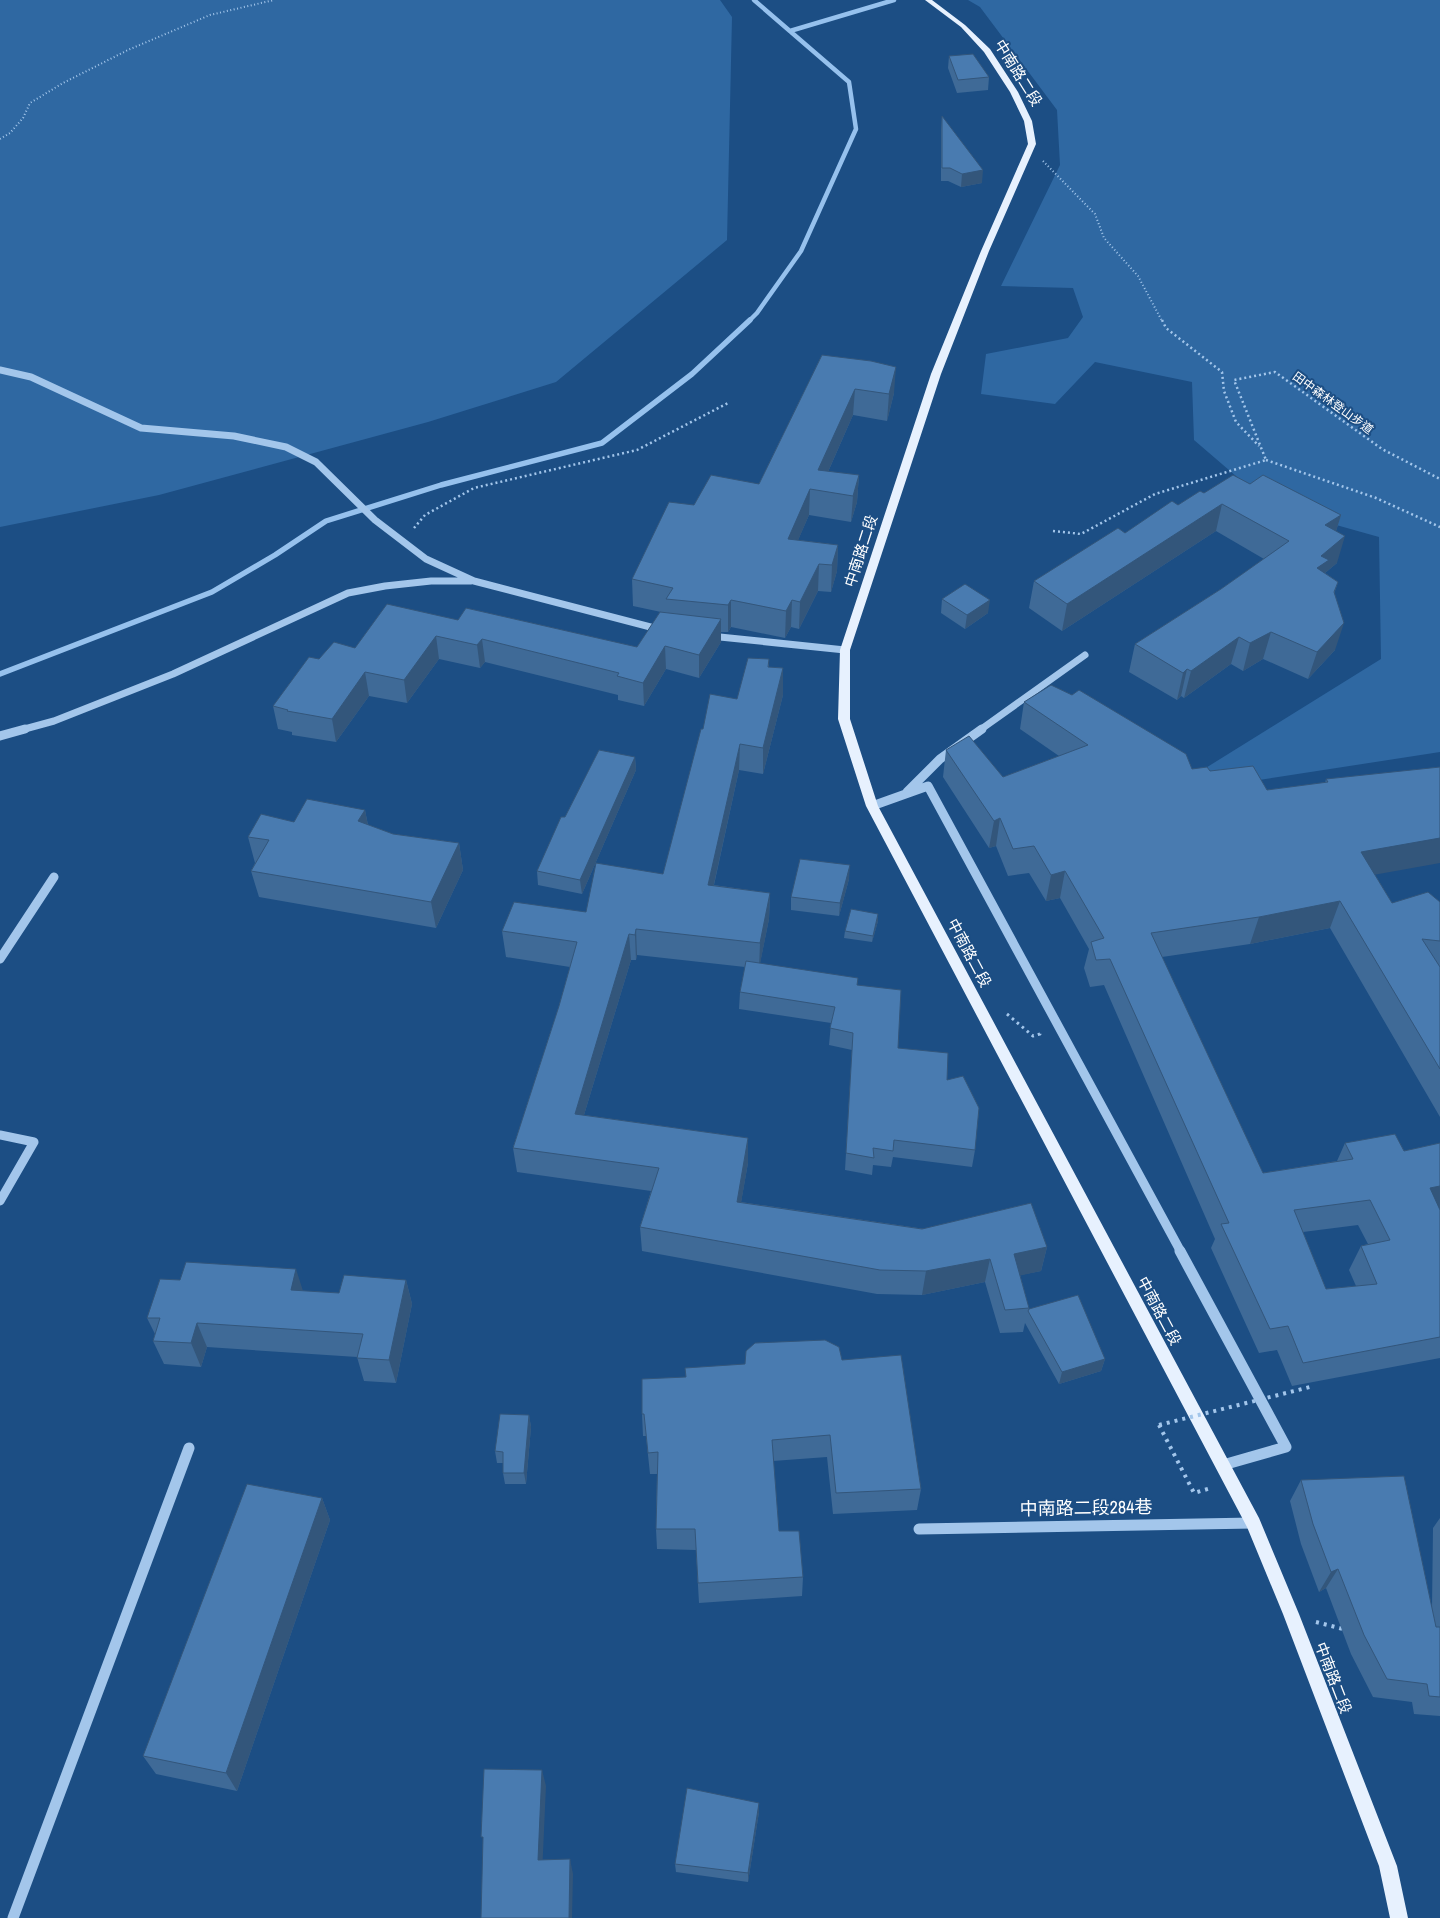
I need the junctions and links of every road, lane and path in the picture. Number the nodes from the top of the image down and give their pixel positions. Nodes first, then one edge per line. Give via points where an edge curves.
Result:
1 (274, 0) edge
2 (928, 0) edge
3 (0, 139) edge
4 (1042, 158) dead end
5 (0, 370) edge
6 (730, 402) dead end
7 (1261, 448) junction
8 (1266, 460) junction
9 (1440, 479) edge
10 (1440, 527) edge
11 (1053, 531) dead end
12 (403, 542) junction
13 (474, 581) junction
14 (666, 631) edge
15 (706, 635) edge
16 (845, 650) junction
17 (1085, 655) dead end
18 (0, 736) edge
19 (904, 795) junction
20 (872, 806) junction
21 (54, 877) dead end
22 (0, 960) edge
23 (978, 1005) junction
24 (1039, 1024) dead end
25 (0, 1136) edge
26 (0, 1201) edge
27 (1310, 1387) edge
28 (189, 1448) dead end
29 (1223, 1465) junction
30 (1194, 1493) dead end
31 (1253, 1524) junction
32 (919, 1528) dead end
33 (1291, 1614) junction
34 (1347, 1630) dead end
35 (13, 1918) edge
36 (1399, 1918) edge

1 - 3 path via 210,16 128,50 30,103 23,118
2 - 16 main road, 中南路二段 via 963,26 987,51 1014,92 1028,121 1032,144 936,374
4 - 7 path via 1095,214 1104,238 1138,276 1166,328 1222,372 1224,392 1236,422
5 - 12 street via 31,377 141,428 234,436 286,447 316,462 375,520
6 - 12 path via 637,450 474,488 426,515
7 - 8 path, 田中森林登山步道
7 - 9 path, 田中森林登山步道 via 1234,380 1275,372 1382,449
8 - 10 path via 1376,498
8 - 11 path via 1155,494 1081,534
12 - 13 street via 426,559
13 - 14 street
13 - 18 street via 431,581 348,593 173,674 54,721
15 - 16 street
16 - 20 main road, 中南路二段 via 844,719
17 - 19 street via 940,759
19 - 20 street
19 - 29 street via 928,786 1286,1447
20 - 23 main road, 中南路二段
21 - 22 street
23 - 24 path via 993,1003 1033,1036 1040,1034
23 - 29 main road, 中南路二段
25 - 26 street via 34,1142
27 - 30 path, bridge via 1159,1425
28 - 35 street
29 - 31 main road, 中南路二段
31 - 32 street, 中南路二段284巷
31 - 33 main road, 中南路二段
33 - 34 path
33 - 36 main road, 中南路二段 via 1388,1866

